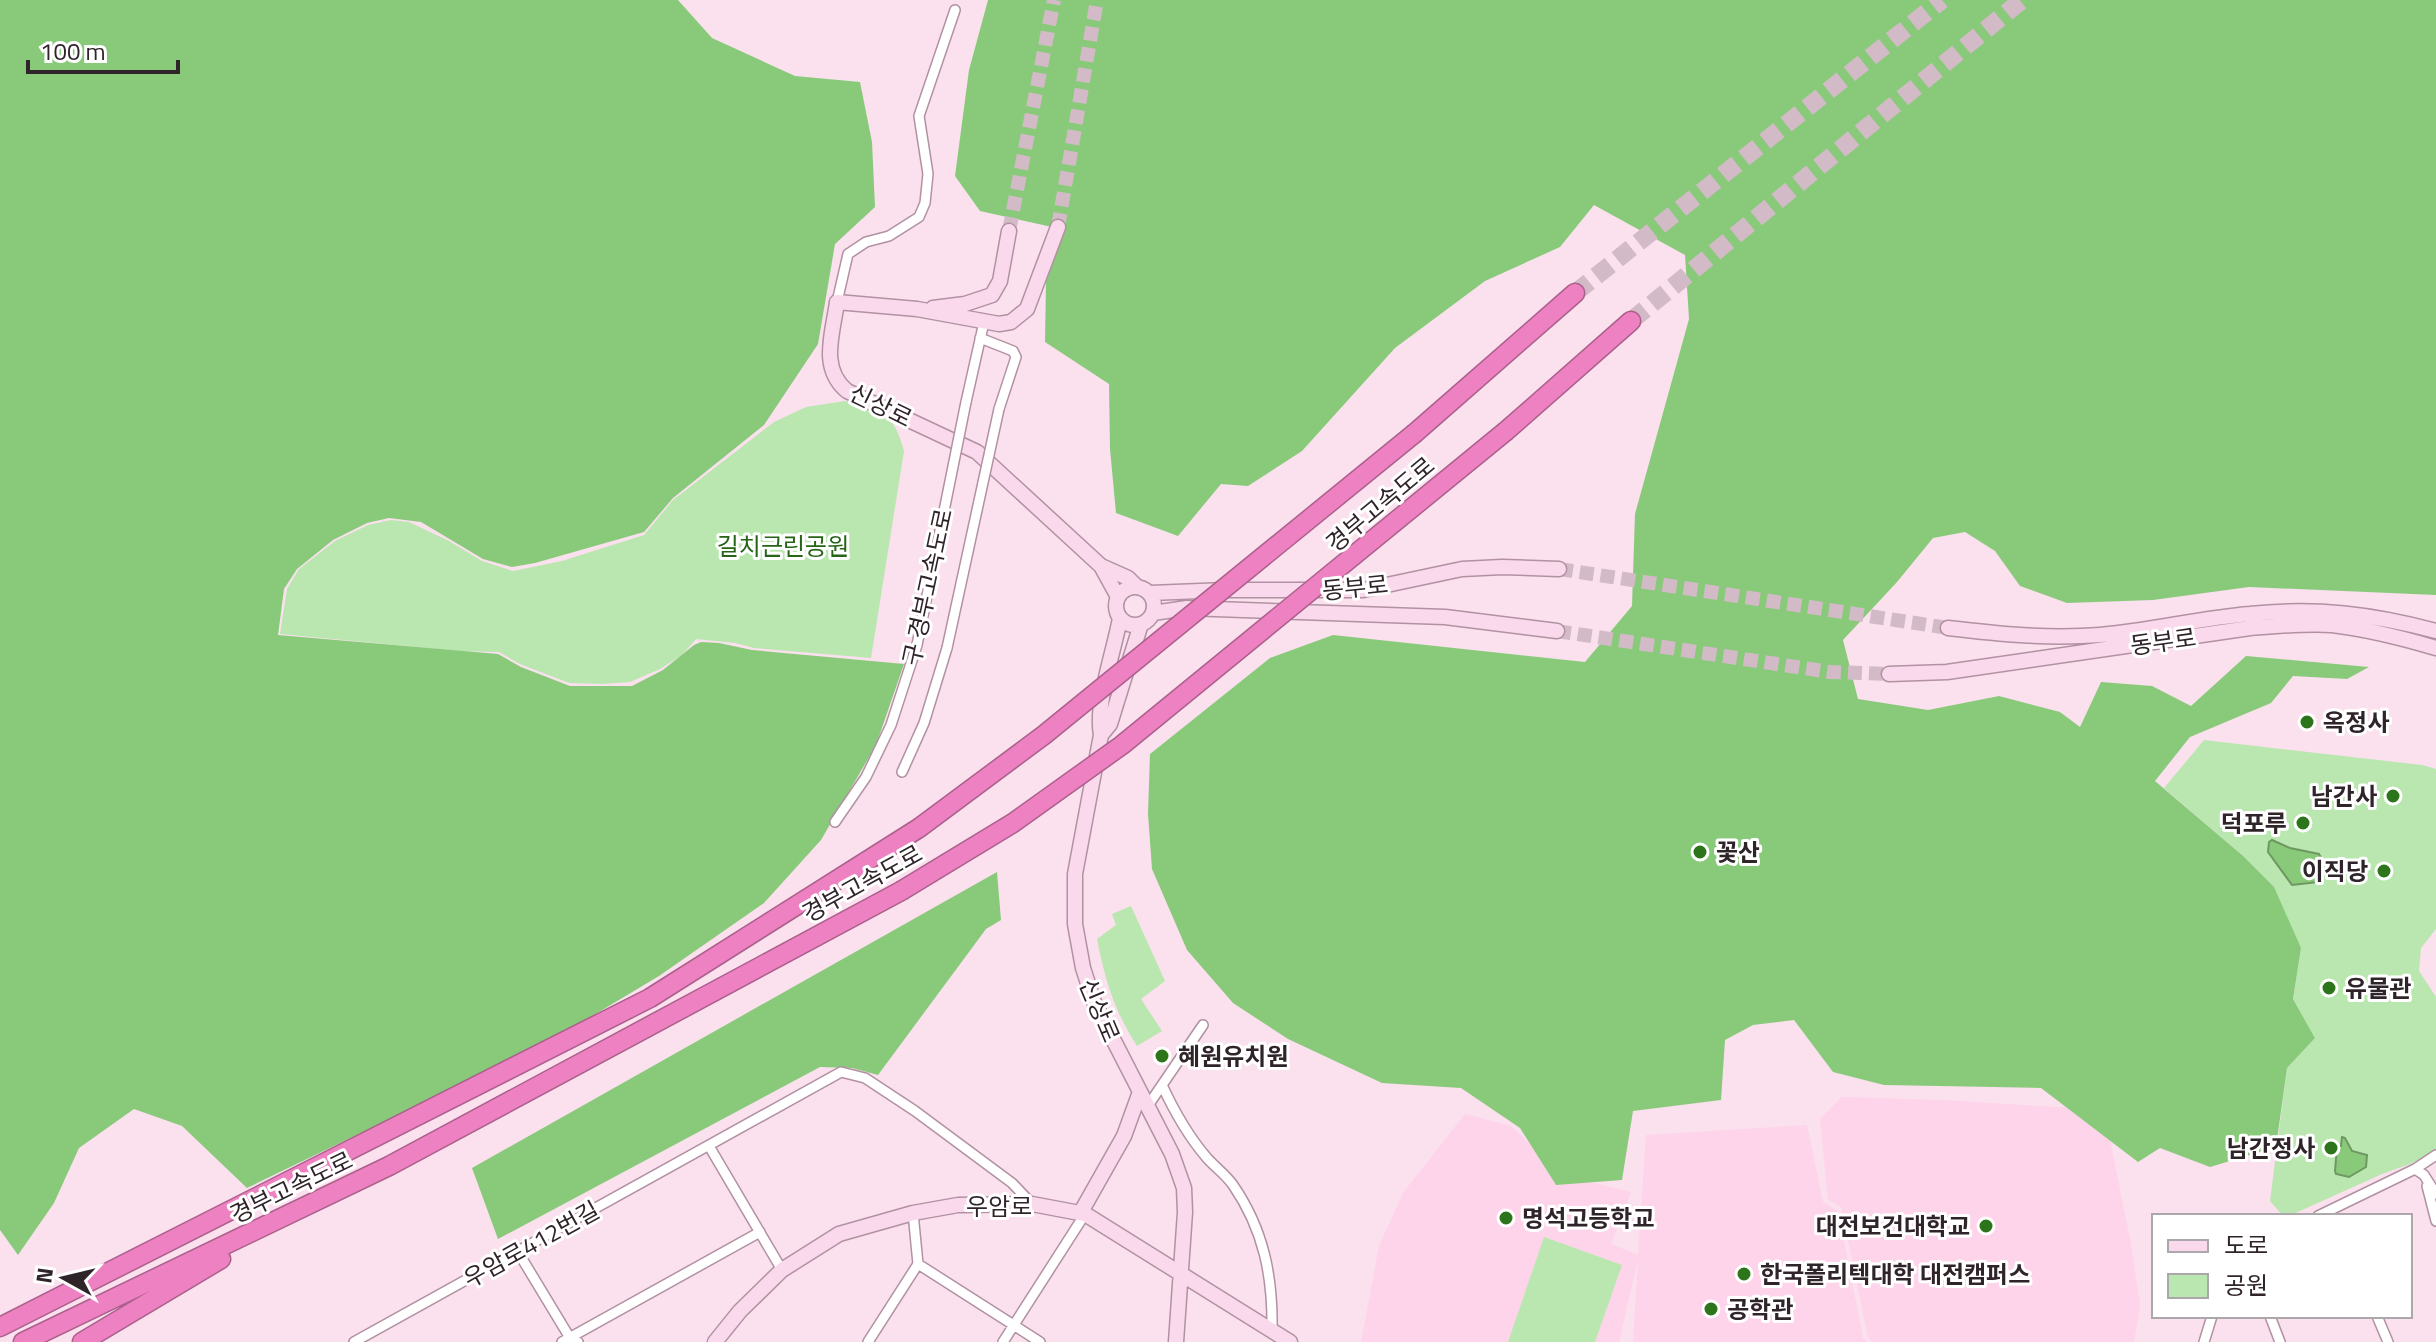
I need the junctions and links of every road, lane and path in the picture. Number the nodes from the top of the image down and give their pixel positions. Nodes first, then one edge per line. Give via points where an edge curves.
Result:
1 (955, 10) dead end
2 (1058, 227) tunnel mouth
3 (1009, 231) tunnel mouth
4 (1575, 293) tunnel mouth
5 (837, 302) junction
6 (917, 309) junction
7 (1631, 321) tunnel mouth
8 (984, 322) junction
9 (980, 338) junction
10 (1101, 566) junction
11 (1559, 569) tunnel mouth
12 (1136, 586) junction
13 (1150, 593) junction
14 (1118, 597) junction
15 (1153, 613) junction
16 (1120, 618) junction
17 (1141, 624) junction
18 (1948, 628) tunnel mouth
19 (1557, 631) tunnel mouth
20 (2436, 631) edge
21 (2436, 648) edge
22 (1889, 674) tunnel mouth
23 (1101, 735) junction
24 (902, 772) dead end
25 (835, 822) dead end
26 (1203, 1025) dead end
27 (1162, 1085) junction
28 (1140, 1092) junction
29 (1147, 1107) junction
30 (709, 1146) junction
31 (2436, 1155) edge
32 (2420, 1172) junction
33 (2436, 1194) edge
34 (319, 1200) junction
35 (1032, 1204) junction
36 (913, 1213) junction
37 (1083, 1213) junction
38 (2333, 1213) edge
39 (2436, 1221) edge
40 (760, 1232) junction
41 (518, 1252) junction
42 (918, 1264) junction
43 (782, 1270) junction
44 (1180, 1271) junction
45 (2211, 1318) edge
46 (2271, 1318) edge
47 (2378, 1318) edge
48 (1014, 1326) junction
49 (0, 1327) edge
50 (1272, 1331) junction
51 (570, 1341) edge
52 (23, 1342) edge
53 (82, 1342) edge
54 (354, 1342) edge
55 (715, 1342) edge
56 (868, 1342) edge
57 (1003, 1342) edge
58 (1040, 1342) edge
59 (1176, 1342) edge
60 (1290, 1342) edge
61 (2204, 1342) edge
62 (2280, 1342) edge
63 (2388, 1342) edge

1 - 5 street, 신상로 via 919,116 928,174 925,203 919,217 848,254
2 - 8 main road via 1027,309 1011,322
3 - 6 main road via 1000,281 992,295
4 - 49 highway, 경부고속도로, bridge via 1415,433 1044,735 919,828 650,998
5 - 6 main road
5 - 10 main road, 신상로 via 829,349 837,383 977,452
6 - 8 main road
7 - 34 highway, 경부고속도로, bridge via 1506,431 1122,745 1013,823 901,891
8 - 9 street, 구 경부고속도로
9 - 24 street, 구 경부고속도로, bridge via 1016,357 999,409 947,648
9 - 25 street, 구 경부고속도로, bridge via 917,645 891,725 866,777
10 - 12 main road
10 - 14 main road
11 - 13 main road, 동부로 via 1462,569 1363,590
12 - 13 main road
12 - 14 main road
13 - 15 main road
14 - 16 main road
15 - 17 main road
15 - 19 main road, 동부로 via 1187,608 1445,617
16 - 17 main road
16 - 23 main road via 1102,703
17 - 23 main road via 1110,724
18 - 20 main road, 동부로 via 2020,636 2100,635 2246,614 2328,611
21 - 22 main road, 동부로 via 2363,630 2295,624 1947,672
23 - 28 main road, 신상로 via 1075,874 1075,924 1094,1002
26 - 27 street
27 - 29 street
27 - 50 street via 1176,1115 1232,1184 1256,1228 1269,1266
28 - 29 main road, 신상로
28 - 37 main road via 1124,1136
29 - 44 main road, 신상로 via 1184,1188
30 - 35 street, 우암로412번길 via 841,1072 865,1078 915,1111
30 - 40 street
30 - 41 street, 우암로412번길
31 - 32 street
32 - 33 street
32 - 38 street
32 - 39 street
34 - 52 highway, 경부고속도로
34 - 53 highway
35 - 36 main road, 우암로 via 958,1205
35 - 37 main road, 우암로
36 - 42 street
36 - 43 main road, 우암로 via 839,1234
37 - 44 main road, 우암로
37 - 48 street
40 - 43 street
40 - 51 street
41 - 51 street
41 - 54 street, 우암로412번길
42 - 48 street
42 - 56 street
43 - 55 main road, 우암로
44 - 50 main road, 우암로
44 - 59 main road, 신상로
45 - 61 street
46 - 62 street
47 - 63 street
48 - 57 street
48 - 58 street
50 - 60 main road, 우암로

